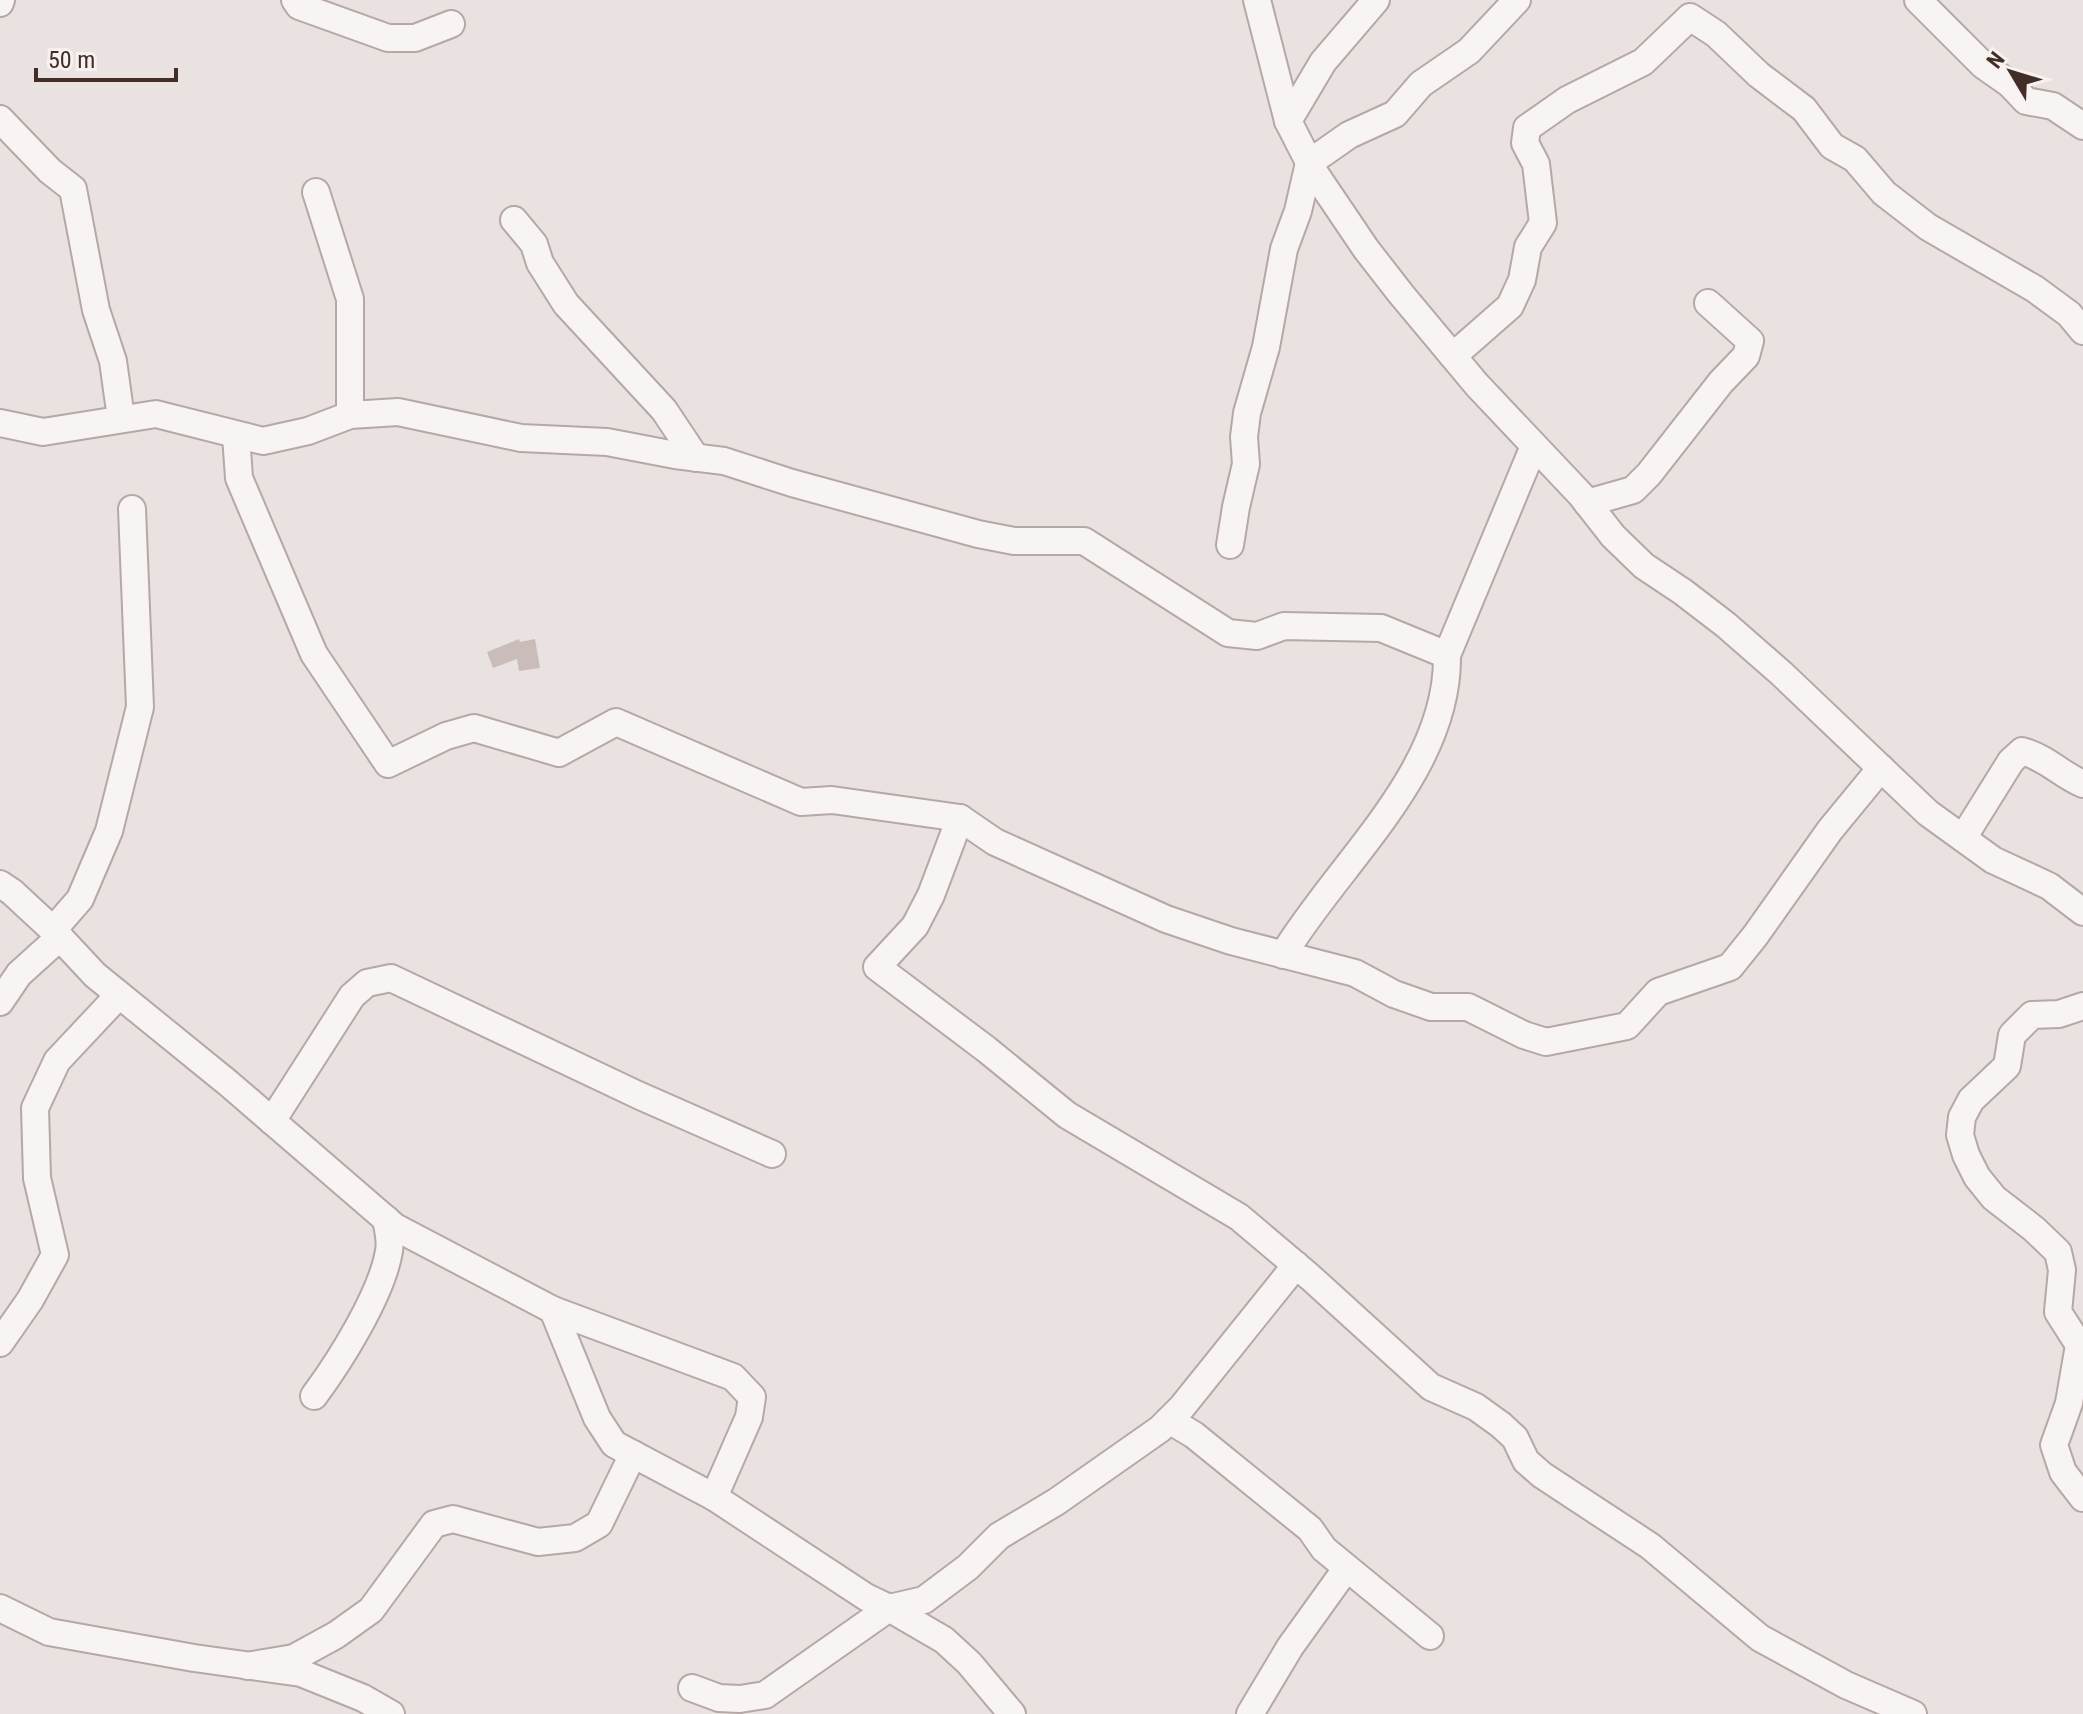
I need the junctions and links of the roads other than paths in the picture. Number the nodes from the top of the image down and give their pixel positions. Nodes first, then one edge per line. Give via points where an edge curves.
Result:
1 (295, 0) edge
2 (1257, 0) edge
3 (1376, 0) edge
4 (1517, 0) edge
5 (1918, 0) edge
6 (451, 24) dead end
7 (0, 119) edge
8 (1288, 121) junction
9 (2083, 126) edge
10 (1309, 163) junction
11 (316, 192) dead end
12 (514, 220) dead end
13 (1708, 303) dead end
14 (2083, 331) edge
15 (1453, 356) junction
16 (350, 415) junction
17 (121, 418) junction
18 (0, 423) edge
19 (236, 435) junction
20 (1534, 446) junction
21 (696, 458) junction
22 (1587, 503) junction
23 (132, 509) dead end
24 (1230, 545) dead end
25 (1447, 655) junction
26 (1881, 768) junction
27 (2083, 784) edge
28 (960, 818) junction
29 (1963, 838) junction
30 (0, 884) edge
31 (2083, 912) edge
32 (57, 934) junction
33 (1283, 955) junction
34 (119, 995) junction
35 (0, 1002) edge
36 (2083, 1006) edge
37 (272, 1121) junction
38 (772, 1154) dead end
39 (386, 1219) junction
40 (1296, 1265) junction
41 (553, 1310) junction
42 (0, 1343) edge
43 (314, 1396) dead end
44 (1169, 1420) junction
45 (633, 1454) junction
46 (714, 1497) junction
47 (2083, 1498) edge
48 (1346, 1569) junction
49 (0, 1608) edge
50 (889, 1608) junction
51 (1430, 1636) dead end
52 (247, 1666) junction
53 (692, 1688) dead end
54 (391, 1714) edge
55 (1012, 1714) edge
56 (1250, 1714) edge
57 (1913, 1714) edge

1 - 6 street via 299,6 388,38 415,38
2 - 8 street
3 - 8 street via 1323,62
4 - 10 street via 1469,51 1421,84 1395,114 1349,135
5 - 9 street via 2026,101 2053,106
7 - 17 street via 73,189
8 - 10 street
10 - 15 street via 1366,249
10 - 24 street via 1247,413 1246,464
11 - 16 street via 350,299
12 - 21 street via 534,244 566,304 664,410
13 - 22 street via 1750,341 1746,356 1633,490
14 - 15 street via 2035,289 1928,227 1884,193 1855,159 1832,146 1804,109 1690,17 1643,62 1567,100 1527,128 1525,143 1536,164 1543,223 1528,247 1510,306
15 - 20 street
16 - 19 street via 263,441
16 - 21 street via 398,412 521,438 607,442
17 - 18 street via 43,432
17 - 19 street via 156,414
19 - 28 street via 239,478 314,654 388,764 474,728 559,753 616,722 801,802 832,800
20 - 22 street
20 - 25 street
21 - 25 street via 724,461 978,534 1014,541 1084,541 1228,633 1257,636 1284,626 1381,628
22 - 26 street via 1644,566 1726,625
23 - 32 street via 140,707 109,831 80,899
25 - 33 street via 1447,683 1427,749
26 - 29 street
26 - 33 street via 1730,967 1658,992 1627,1026 1546,1042 1468,1007 1431,1007 1355,973
27 - 29 street via 2022,751
28 - 33 street via 995,842 1166,919
28 - 40 street via 915,926 877,967 1067,1115 1239,1217
29 - 31 street via 1993,860 2049,886
30 - 32 street
32 - 34 street
32 - 35 street
34 - 37 street
34 - 42 street via 57,1061 35,1108 37,1178 55,1255
36 - 47 street via 2032,1015 2012,1035 2007,1066 1971,1100 1960,1135 1977,1177 1994,1198 2058,1252 2058,1312 2079,1345 2069,1403 2054,1445 2063,1472
37 - 38 street via 352,996 367,983 391,978
37 - 39 street
39 - 41 street
39 - 43 street via 390,1248 382,1276 341,1360
40 - 44 street
40 - 57 street via 1431,1387 1501,1425 1542,1475 1650,1546 1760,1638
41 - 45 street via 597,1418 614,1444
41 - 46 street via 733,1377 752,1397 749,1417
44 - 48 street via 1310,1529
44 - 50 street via 1056,1502 999,1536 924,1600
45 - 46 street
45 - 52 street via 599,1524 575,1538 538,1542 453,1519 434,1524 371,1610 294,1658
46 - 50 street
48 - 51 street
48 - 56 street
49 - 52 street via 49,1632
50 - 53 street via 765,1695 719,1698
50 - 55 street via 944,1640
52 - 54 street via 301,1673

